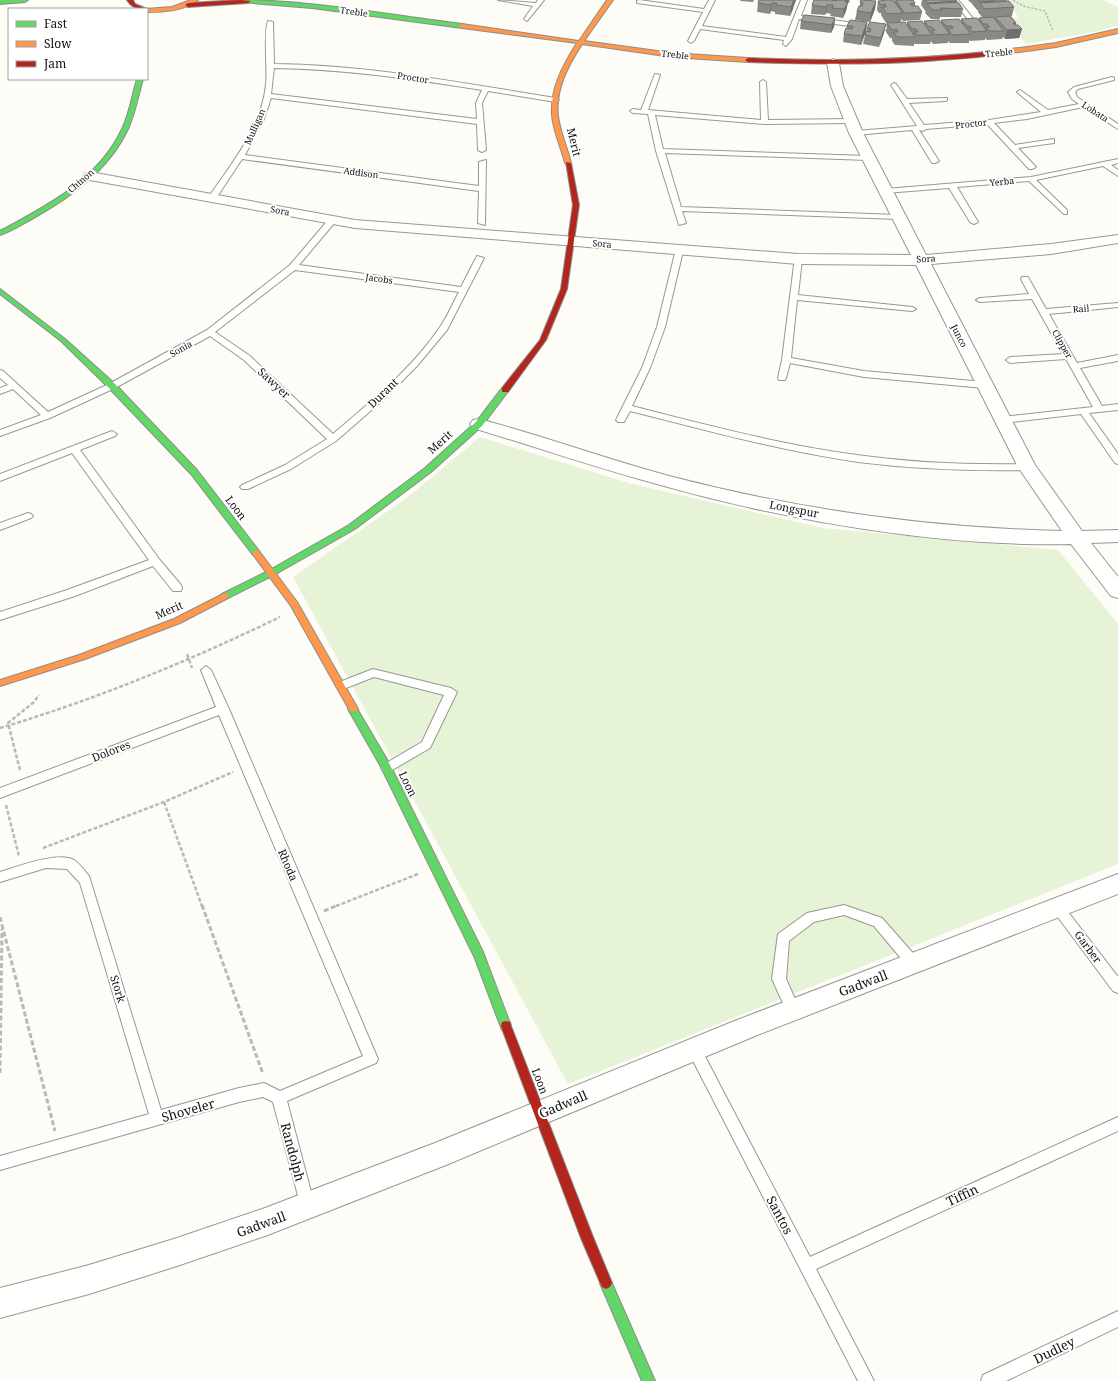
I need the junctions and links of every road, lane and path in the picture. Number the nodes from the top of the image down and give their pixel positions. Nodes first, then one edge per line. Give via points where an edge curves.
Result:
1 (25, 0) edge
2 (130, 0) edge
3 (501, 0) edge
4 (610, 0) edge
5 (712, 0) edge
6 (804, 0) edge
7 (955, 0) edge
8 (1013, 0) edge
9 (244, 1) edge
10 (0, 2) edge
11 (192, 2) edge
12 (539, 2) edge
13 (639, 2) dead end
14 (141, 8) edge
15 (706, 11) junction
16 (150, 12) edge
17 (797, 17) junction
18 (527, 19) dead end
19 (270, 22) dead end
20 (974, 23) junction
21 (981, 23) edge
22 (966, 24) edge
23 (910, 26) edge
24 (698, 27) junction
25 (1118, 31) edge
26 (1104, 35) junction
27 (789, 38) junction
28 (691, 41) dead end
29 (1113, 41) dead end
30 (580, 42) junction
31 (1065, 43) junction
32 (786, 46) dead end
33 (833, 63) junction
34 (269, 66) junction
35 (657, 75) dead end
36 (1112, 79) dead end
37 (140, 80) edge
38 (763, 82) dead end
39 (894, 85) dead end
40 (486, 89) junction
41 (1020, 92) dead end
42 (267, 96) junction
43 (945, 99) dead end
44 (556, 100) junction
45 (905, 101) junction
46 (1084, 105) junction
47 (633, 111) dead end
48 (647, 113) junction
49 (1047, 113) junction
50 (480, 122) junction
51 (766, 122) junction
52 (989, 122) junction
53 (853, 127) junction
54 (1118, 127) edge
55 (915, 129) junction
56 (923, 129) junction
57 (1051, 142) dead end
58 (1013, 147) junction
59 (482, 150) dead end
60 (660, 151) junction
61 (241, 157) junction
62 (868, 158) junction
63 (935, 161) dead end
64 (1118, 161) edge
65 (483, 162) dead end
66 (1106, 164) junction
67 (1032, 167) dead end
68 (1118, 174) edge
69 (90, 176) junction
70 (1031, 179) junction
71 (952, 186) junction
72 (482, 189) junction
73 (885, 191) junction
74 (212, 198) junction
75 (678, 209) junction
76 (1064, 212) dead end
77 (898, 217) junction
78 (332, 221) junction
79 (482, 222) dead end
80 (974, 222) dead end
81 (682, 223) dead end
82 (0, 234) edge
83 (1118, 239) edge
84 (572, 242) junction
85 (679, 251) junction
86 (480, 258) dead end
87 (798, 259) junction
88 (920, 260) junction
89 (293, 267) junction
90 (1025, 279) dead end
91 (464, 290) junction
92 (0, 291) edge
93 (1034, 296) junction
94 (794, 297) junction
95 (980, 300) dead end
96 (1118, 305) edge
97 (912, 309) dead end
98 (1043, 312) junction
99 (210, 332) junction
100 (1069, 356) junction
101 (1118, 358) edge
102 (786, 360) junction
103 (1010, 360) dead end
104 (1074, 366) junction
105 (0, 373) edge
106 (782, 378) dead end
107 (984, 385) junction
108 (14, 386) junction
109 (112, 386) junction
110 (0, 391) edge
111 (627, 407) junction
112 (1118, 407) edge
113 (1099, 410) junction
114 (1083, 411) junction
115 (47, 416) junction
116 (621, 420) dead end
117 (1002, 420) junction
118 (479, 424) junction
119 (0, 433) edge
120 (112, 434) dead end
121 (333, 439) junction
122 (74, 449) junction
123 (1118, 461) edge
124 (1027, 467) junction
125 (0, 478) edge
126 (245, 487) dead end
127 (28, 516) dead end
128 (0, 527) edge
129 (1118, 536) edge
130 (1077, 538) junction
131 (155, 561) junction
132 (271, 573) junction
133 (177, 588) dead end
134 (1118, 591) edge
135 (297, 609) junction
136 (0, 616) edge
137 (206, 670) dead end
138 (0, 683) edge
139 (341, 686) junction
140 (39, 695) dead end
141 (222, 709) junction
142 (8, 726) junction
143 (0, 728) edge
144 (247, 766) junction
145 (387, 768) junction
146 (23, 784) junction
147 (1, 793) edge
148 (164, 802) junction
149 (41, 849) dead end
150 (27, 854) dead end
151 (20, 857) junction
152 (436, 867) junction
153 (23, 870) junction
154 (0, 877) edge
155 (1118, 884) edge
156 (1058, 908) junction
157 (0, 917) edge
158 (310, 917) junction
159 (2, 926) junction
160 (914, 964) junction
161 (1118, 987) edge
162 (794, 1010) junction
163 (694, 1049) junction
164 (371, 1059) joint
165 (0, 1073) edge
166 (275, 1096) junction
167 (540, 1114) junction
168 (156, 1119) junction
169 (1118, 1124) edge
170 (59, 1146) junction
171 (0, 1163) edge
172 (308, 1207) junction
173 (807, 1266) junction
174 (0, 1303) edge
175 (1118, 1319) edge
176 (649, 1381) edge
177 (866, 1381) edge
178 (989, 1381) edge

1 - 10 street
2 - 14 street via 133,5
3 - 12 lane
4 - 30 street, Merit
5 - 15 lane
6 - 17 lane
7 - 20 lane
8 - 31 path via 1023,6 1045,11 1055,36
9 - 11 street, Treble
9 - 30 street, Treble via 312,6
11 - 16 street, Treble via 172,9
12 - 18 lane
13 - 15 lane
15 - 24 lane
17 - 23 lane via 878,28
17 - 27 lane
19 - 34 lane, Mulligan
20 - 21 lane
20 - 22 lane
24 - 27 lane
24 - 28 lane
25 - 26 street, Treble
26 - 29 street
26 - 31 street, Treble
27 - 32 lane
30 - 33 street, Treble via 720,59
30 - 44 street, Merit via 567,64
31 - 33 street, Treble via 988,55 911,61
33 - 53 street, Junco via 837,86
34 - 40 lane, Proctor via 329,66
34 - 42 lane, Mulligan
35 - 48 lane
36 - 46 lane, Lobata via 1076,88 1071,92 1074,98
37 - 69 street, Chinon via 124,129 111,151
38 - 51 lane
39 - 45 lane
40 - 44 lane, Proctor
40 - 50 lane via 479,103
41 - 49 lane
42 - 50 lane
42 - 61 lane, Mulligan via 262,115
43 - 45 lane
44 - 84 street, Merit via 556,114 576,205
45 - 56 lane
46 - 49 lane, Proctor
46 - 54 lane, Lobata
47 - 48 lane, Proctor
48 - 51 lane, Proctor
48 - 60 lane
49 - 52 lane, Proctor
50 - 59 lane
51 - 53 lane, Proctor
52 - 56 lane, Proctor
52 - 58 lane
53 - 55 lane, Proctor
53 - 62 street, Junco
55 - 56 lane, Proctor
55 - 63 lane
57 - 58 lane
58 - 67 lane
60 - 62 lane
60 - 75 lane
61 - 72 lane, Addison
61 - 74 lane, Mulligan
62 - 73 street, Junco
64 - 66 lane, Yerba
65 - 72 lane
66 - 68 lane
66 - 70 lane, Yerba
69 - 74 street, Sora
69 - 82 street, Chinon via 37,215
70 - 71 lane, Yerba
70 - 76 lane
71 - 73 lane, Yerba
71 - 80 lane
72 - 79 lane
73 - 77 street, Junco
74 - 78 street, Sora
75 - 77 lane
75 - 81 lane
77 - 88 street, Junco
78 - 84 street, Sora via 399,229
78 - 89 lane, Sonia
83 - 88 street, Sora via 1051,249
84 - 85 street, Sora
84 - 118 street, Merit via 564,289 543,340
85 - 87 street, Sora
85 - 111 lane via 661,327 646,368
86 - 91 lane, Durant
87 - 88 street, Sora
87 - 94 lane
88 - 107 street, Junco
89 - 91 lane, Jacobs
89 - 99 lane, Sonia
90 - 93 lane, Clipper
91 - 121 lane, Durant via 444,328 414,364
92 - 109 street, Loon via 63,340
93 - 95 lane
93 - 98 lane, Clipper
94 - 97 lane
94 - 102 lane
96 - 98 lane, Rail
98 - 100 lane, Clipper
99 - 109 lane, Sonia
99 - 121 lane, Sawyer via 247,358
100 - 103 lane
100 - 104 lane, Clipper
101 - 104 lane
102 - 106 lane
102 - 107 lane via 864,374
104 - 113 lane, Clipper
105 - 108 lane
107 - 117 street, Junco
108 - 110 lane
108 - 115 lane
109 - 115 lane, Sonia
109 - 132 street, Loon via 194,472
111 - 116 lane
111 - 124 lane via 802,449 891,462 980,468
112 - 113 lane
113 - 114 lane
114 - 117 lane
114 - 123 lane
115 - 119 lane, Sonia
117 - 124 street, Junco
118 - 130 street, Longspur via 685,486 800,511 916,529 1014,538
118 - 132 street, Merit via 428,470 352,527
120 - 122 lane
121 - 126 lane, Durant via 288,467
122 - 125 lane
122 - 131 lane
124 - 130 street, Junco
127 - 128 lane
129 - 130 street, Longspur
130 - 134 street, Junco
131 - 133 lane
131 - 136 lane via 71,593
132 - 135 street, Loon
132 - 138 street, Merit via 177,621 82,657
135 - 139 street, Loon
135 - 142 path via 189,660 106,694
137 - 141 lane, Rhoda
139 - 145 street, Loon
139 - 145 lane via 373,673 451,692 426,745
140 - 142 path via 34,702 10,720
141 - 144 lane, Rhoda
141 - 146 lane, Dolores
142 - 143 path
142 - 146 path
144 - 148 path
144 - 158 lane, Rhoda
145 - 152 street, Loon
146 - 147 lane, Dolores
147 - 151 path
148 - 149 path
148 - 166 path
150 - 151 path
151 - 153 path
152 - 158 path
152 - 167 street, Loon via 479,955
153 - 154 lane
153 - 168 lane, Stork via 46,863 70,864 85,880
155 - 156 street, Gadwall
156 - 160 street, Gadwall
156 - 161 lane, Garber
157 - 159 path
158 - 164 lane, Rhoda
159 - 165 path
159 - 170 path
160 - 162 street, Gadwall
160 - 162 lane via 878,922 844,910 811,917 783,938 780,979
162 - 163 street, Gadwall
163 - 167 street, Gadwall
163 - 173 lane, Santos
164 - 166 lane, Shoveler
166 - 168 lane, Shoveler via 264,1090
166 - 172 lane, Randolph
167 - 172 street, Gadwall
167 - 176 street, Loon via 587,1238
168 - 170 lane, Shoveler
169 - 173 lane, Tiffin
170 - 171 lane, Shoveler
172 - 174 street, Gadwall via 144,1264
173 - 177 lane, Santos
175 - 178 lane, Dudley

